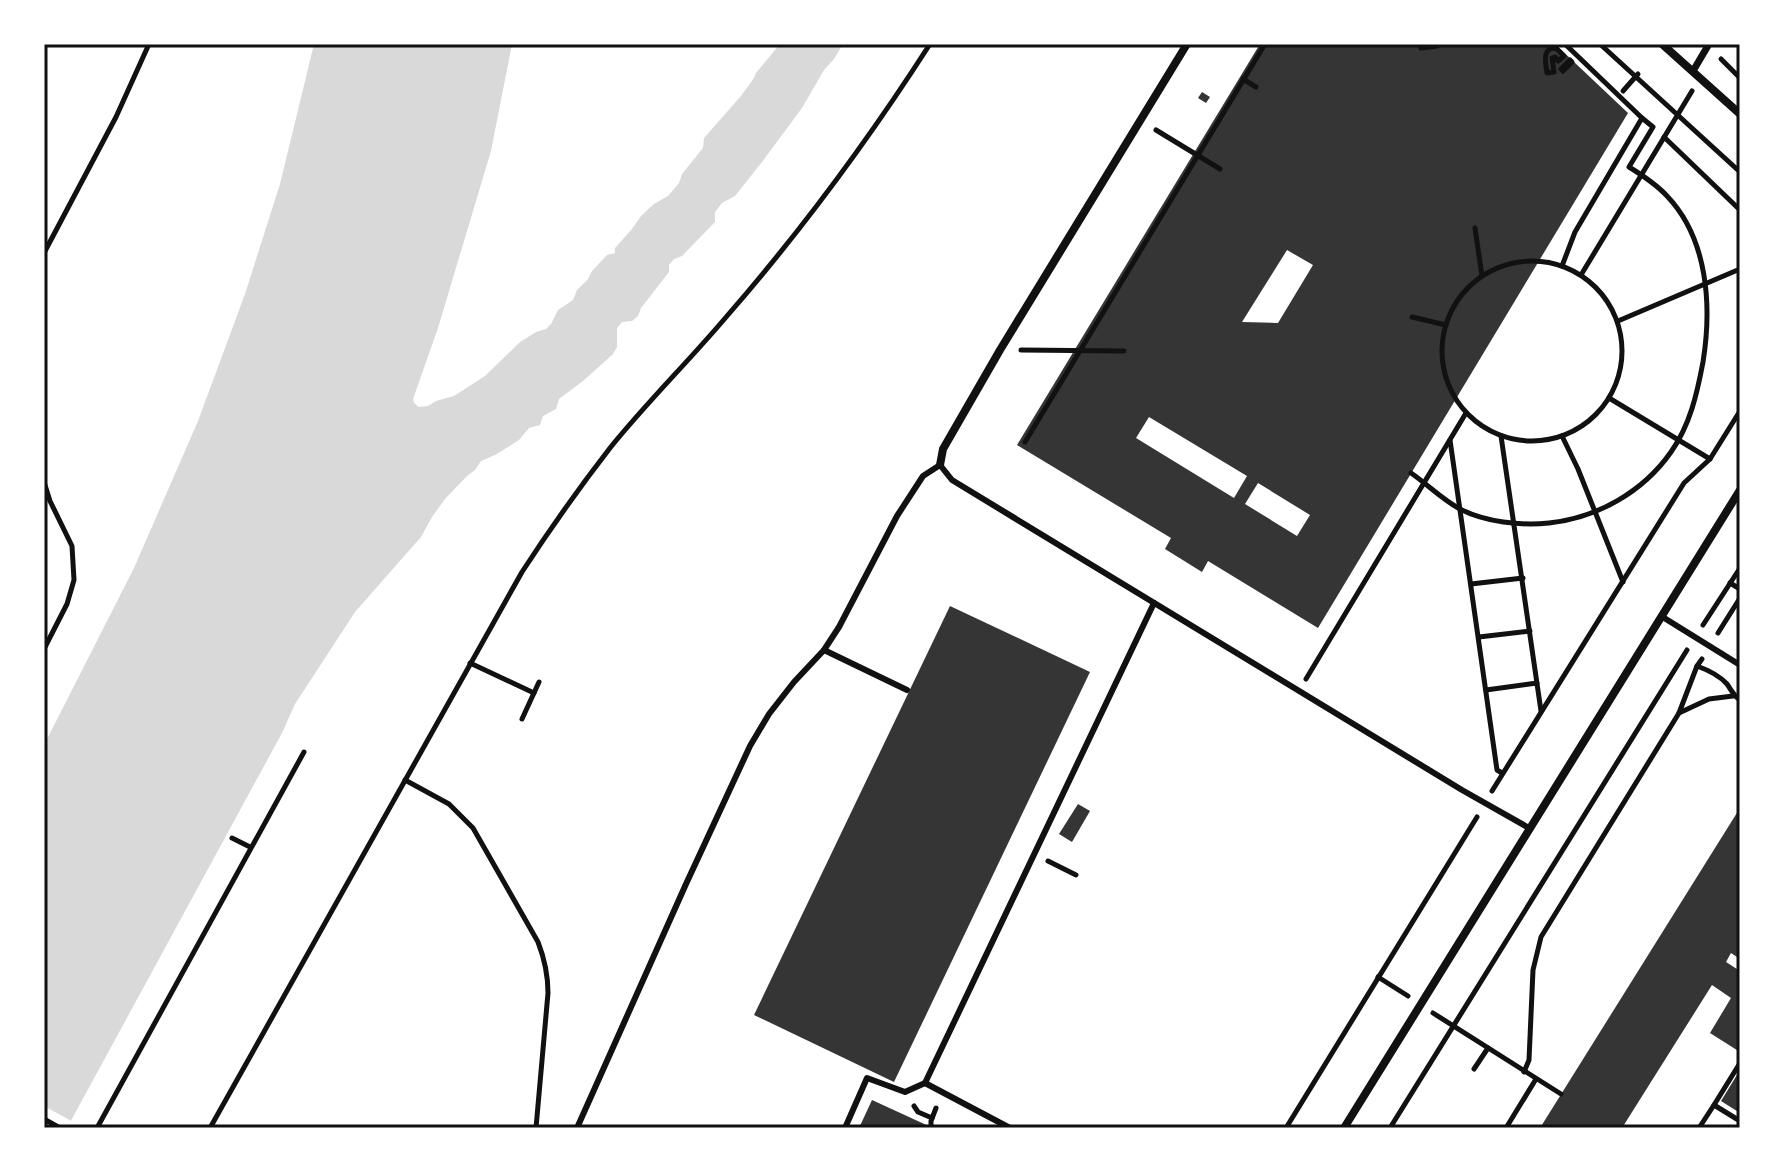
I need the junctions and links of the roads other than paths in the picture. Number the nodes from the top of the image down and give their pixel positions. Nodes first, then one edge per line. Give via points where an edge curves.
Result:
1 (1187, 44) edge
2 (1662, 44) edge
3 (1709, 44) edge
4 (1693, 71) junction
5 (1740, 114) edge
6 (940, 465) junction
7 (1740, 490) edge
8 (1154, 603) junction
9 (1661, 616) junction
10 (824, 650) junction
11 (1740, 665) edge
12 (907, 690) dead end
13 (1529, 828) junction
14 (925, 1083) junction
15 (577, 1128) edge
16 (845, 1128) edge
17 (1010, 1128) edge
18 (1344, 1128) edge

1 - 6 street via 1000,350 943,449
2 - 4 street
3 - 4 street
4 - 5 street
6 - 8 lane via 952,480
6 - 10 lane via 923,476 897,516
7 - 9 street
8 - 13 lane
8 - 14 lane
9 - 11 lane
9 - 13 street
10 - 12 lane
10 - 15 lane via 769,714 750,746
13 - 18 street
14 - 16 lane via 905,1092 867,1078
14 - 17 lane

